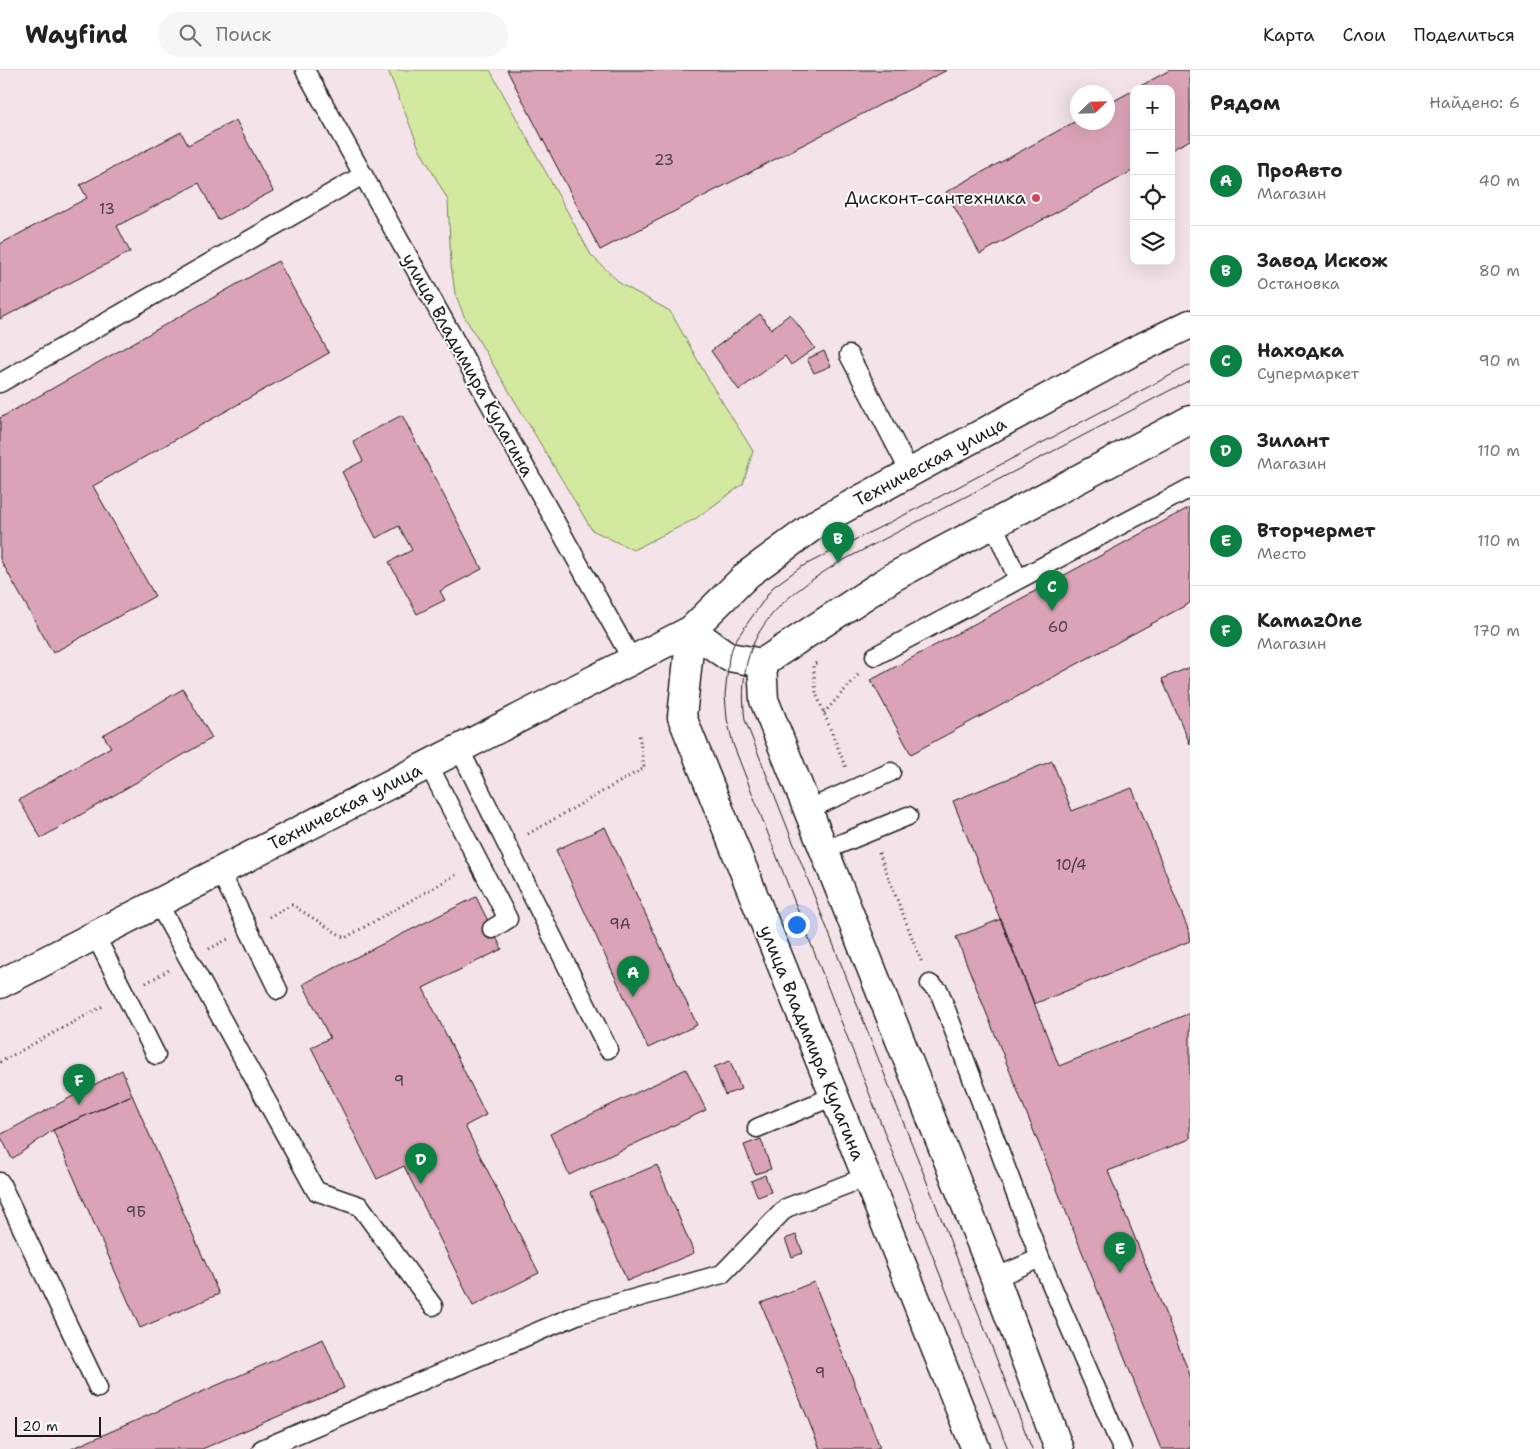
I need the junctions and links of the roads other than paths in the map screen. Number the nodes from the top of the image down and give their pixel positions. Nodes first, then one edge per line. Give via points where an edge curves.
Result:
1 (305, 70) edge
2 (364, 175) junction
3 (1190, 324) edge
4 (849, 355) dead end
5 (0, 383) edge
6 (1190, 420) edge
7 (911, 474) junction
8 (1190, 488) edge
9 (993, 524) junction
10 (1018, 579) junction
11 (691, 630) junction
12 (875, 656) road end
13 (632, 660) junction
14 (762, 663) junction
15 (460, 748) junction
16 (428, 764) junction
17 (891, 772) dead end
18 (807, 810) junction
19 (908, 816) dead end
20 (823, 851) junction
21 (220, 871) junction
22 (158, 903) junction
23 (492, 929) dead end
24 (95, 935) junction
25 (0, 984) edge
26 (930, 984) dead end
27 (278, 990) dead end
28 (608, 1049) dead end
29 (156, 1055) dead end
30 (834, 1096) junction
31 (756, 1128) dead end
32 (866, 1178) junction
33 (0, 1182) edge
34 (1040, 1258) junction
35 (995, 1278) junction
36 (433, 1306) dead end
37 (98, 1388) dead end
38 (262, 1449) edge
39 (976, 1449) edge
40 (1060, 1449) edge
41 (1122, 1449) edge

1 - 2 lane, улица Владимира Кулагина
2 - 5 lane
2 - 13 lane, улица Владимира Кулагина
3 - 7 main road, Техническая улица via 1132,352
4 - 7 lane
6 - 9 main road
7 - 11 main road, Техническая улица via 811,528 748,574
8 - 10 lane
9 - 10 lane
9 - 14 main road via 893,577
10 - 12 lane
11 - 13 main road, Техническая улица
11 - 14 main road via 729,657
11 - 30 main road, улица Владимира Кулагина via 682,717
13 - 15 main road, Техническая улица
14 - 18 main road via 764,700
15 - 16 main road, Техническая улица
15 - 28 lane
16 - 21 main road, Техническая улица
16 - 23 lane via 508,919
17 - 18 lane
18 - 20 main road
19 - 20 lane
20 - 35 main road
21 - 22 main road, Техническая улица
21 - 27 lane
22 - 24 main road, Техническая улица
22 - 36 lane via 316,1191 360,1206
24 - 25 main road, Техническая улица
24 - 29 lane
26 - 34 lane via 939,991
30 - 31 lane
30 - 32 main road, улица Владимира Кулагина
32 - 38 lane via 786,1208 722,1274 579,1314
32 - 39 main road, улица Владимира Кулагина
33 - 37 lane
34 - 35 lane
34 - 41 lane
35 - 40 main road

